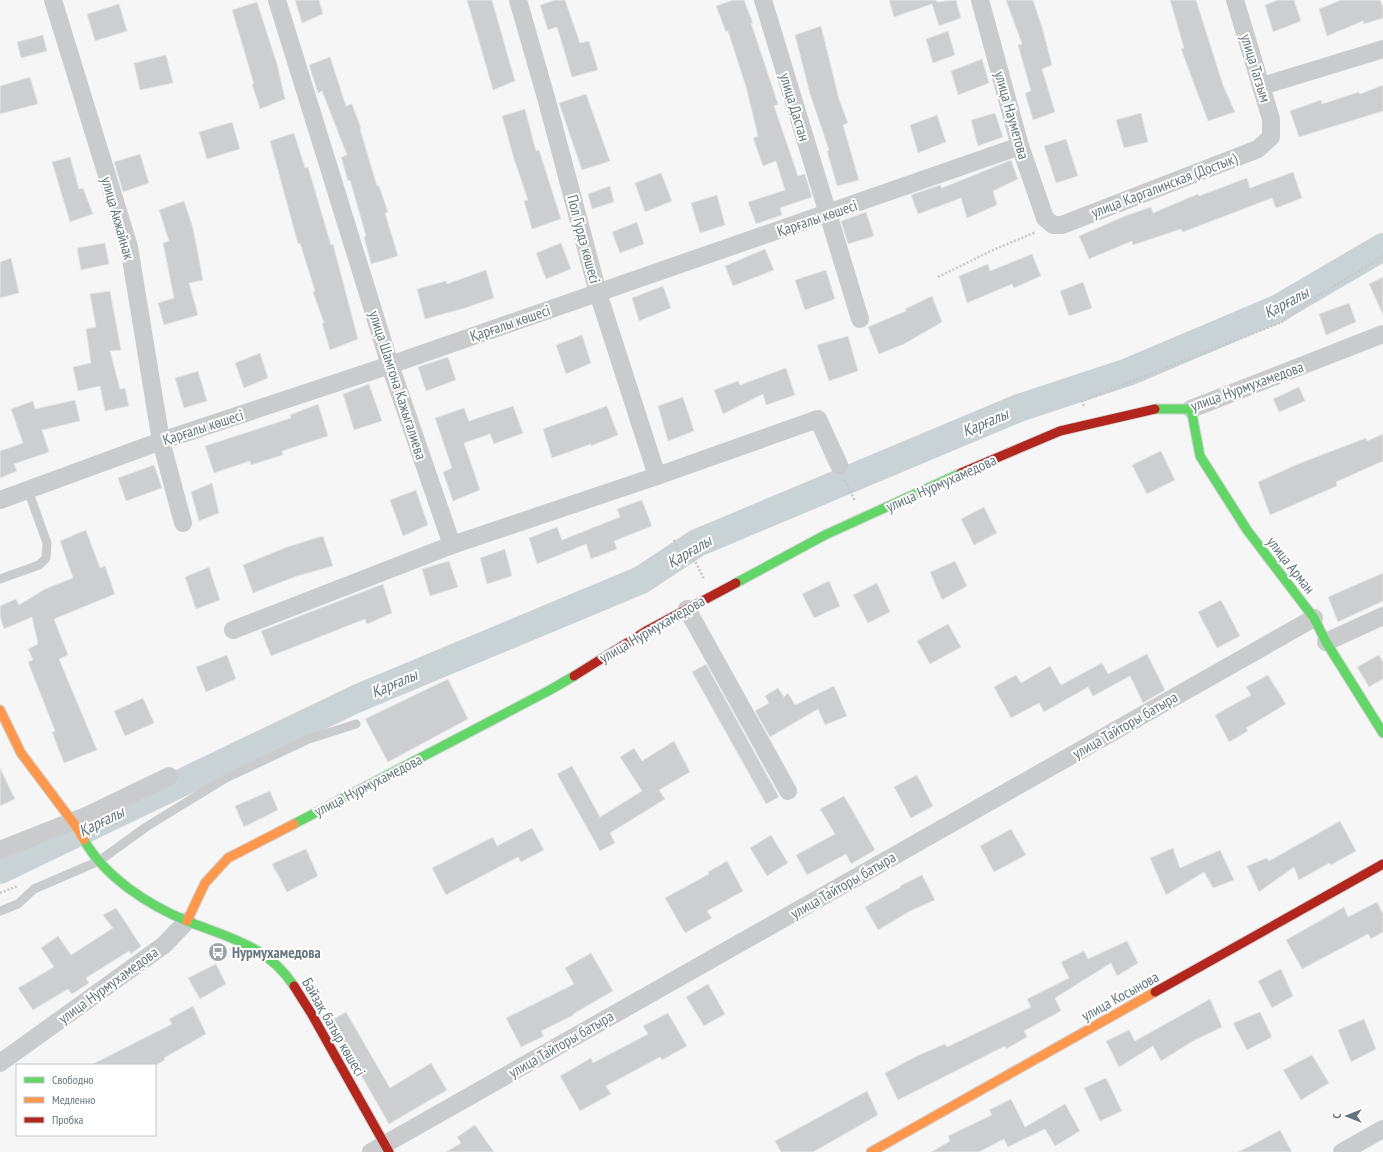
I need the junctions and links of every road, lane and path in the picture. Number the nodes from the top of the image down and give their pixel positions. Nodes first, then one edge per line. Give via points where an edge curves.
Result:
1 (53, 0) edge
2 (277, 0) edge
3 (518, 0) edge
4 (763, 0) edge
5 (980, 0) edge
6 (1235, 0) edge
7 (1383, 48) edge
8 (1262, 86) junction
9 (1271, 137) joint
10 (1020, 146) junction
11 (828, 214) junction
12 (1053, 225) junction
13 (1383, 256) edge
14 (938, 277) dead end
15 (598, 293) junction
16 (860, 319) dead end
17 (1383, 334) edge
18 (390, 365) junction
19 (1082, 400) dead end
20 (1191, 409) junction
21 (161, 440) junction
22 (839, 465) dead end
23 (657, 476) junction
24 (849, 488) dead end
25 (28, 490) junction
26 (0, 500) edge
27 (855, 502) dead end
28 (183, 523) dead end
29 (674, 540) dead end
30 (452, 545) junction
31 (0, 579) edge
32 (704, 580) dead end
33 (687, 609) junction
34 (1383, 616) edge
35 (1314, 618) junction
36 (233, 630) dead end
37 (1326, 642) junction
38 (0, 710) edge
39 (356, 724) dead end
40 (1383, 733) edge
41 (169, 776) dead end
42 (788, 791) dead end
43 (73, 823) junction
44 (0, 850) edge
45 (99, 862) junction
46 (1383, 864) edge
47 (0, 910) edge
48 (187, 921) junction
49 (0, 1063) edge
50 (1383, 1129) edge
51 (382, 1149) edge
52 (871, 1152) edge
53 (1342, 1152) edge

1 - 21 street, улица Акжайнак via 129,247
2 - 18 street, улица Шамгона Кажыгалиева
3 - 15 street, Пол Гурдэ көшесі via 548,101
4 - 11 street, улица Дастан
5 - 10 street, улица Науметова
6 - 8 street, улица Тагзым
7 - 8 street
8 - 9 street, улица Тагзым via 1271,119
9 - 12 street, улица Каргалинская (Достык) via 1258,149 1062,225
10 - 11 street, Қарғалы көшесі
10 - 12 street, улица Науметова via 1046,218
11 - 15 street, Қарғалы көшесі
11 - 16 street, улица Дастан
12 - 14 path
13 - 19 path via 1318,296 1282,322
15 - 18 street, Қарғалы көшесі
15 - 23 street, Пол Гурдэ көшесі
17 - 20 street, улица Нурмухамедова
18 - 21 street, Қарғалы көшесі
18 - 30 street, улица Шамгона Кажыгалиева
20 - 33 street, улица Нурмухамедова via 1149,409 1060,431 934,484 825,535
20 - 35 street, улица Арман via 1200,456 1247,530
21 - 25 street, Қарғалы көшесі
21 - 28 street, улица Акжайнак
22 - 23 street via 818,419
23 - 30 street
24 - 27 path
25 - 26 street, Қарғалы көшесі
25 - 31 lane via 47,543 47,555 43,562
29 - 32 path via 682,564 693,557
30 - 36 street
33 - 42 street
33 - 48 street, улица Нурмухамедова via 550,690 228,858 205,883
34 - 37 street
35 - 37 street, улица Арман
35 - 51 street, улица Тайторы батыра
37 - 40 street, улица Арман
38 - 43 street, Байзақ батыр көшесі via 21,753
39 - 45 lane via 309,739 226,778 146,827
41 - 43 street
43 - 44 street
43 - 45 street, Байзақ батыр көшесі
45 - 47 lane via 34,889 18,904
45 - 48 street, Байзақ батыр көшесі via 124,884 157,907
46 - 52 street, улица Косынова
48 - 49 street, улица Нурмухамедова via 164,945
48 - 51 street, Байзақ батыр көшесі via 228,936 263,953 287,976 311,1013
50 - 53 street

